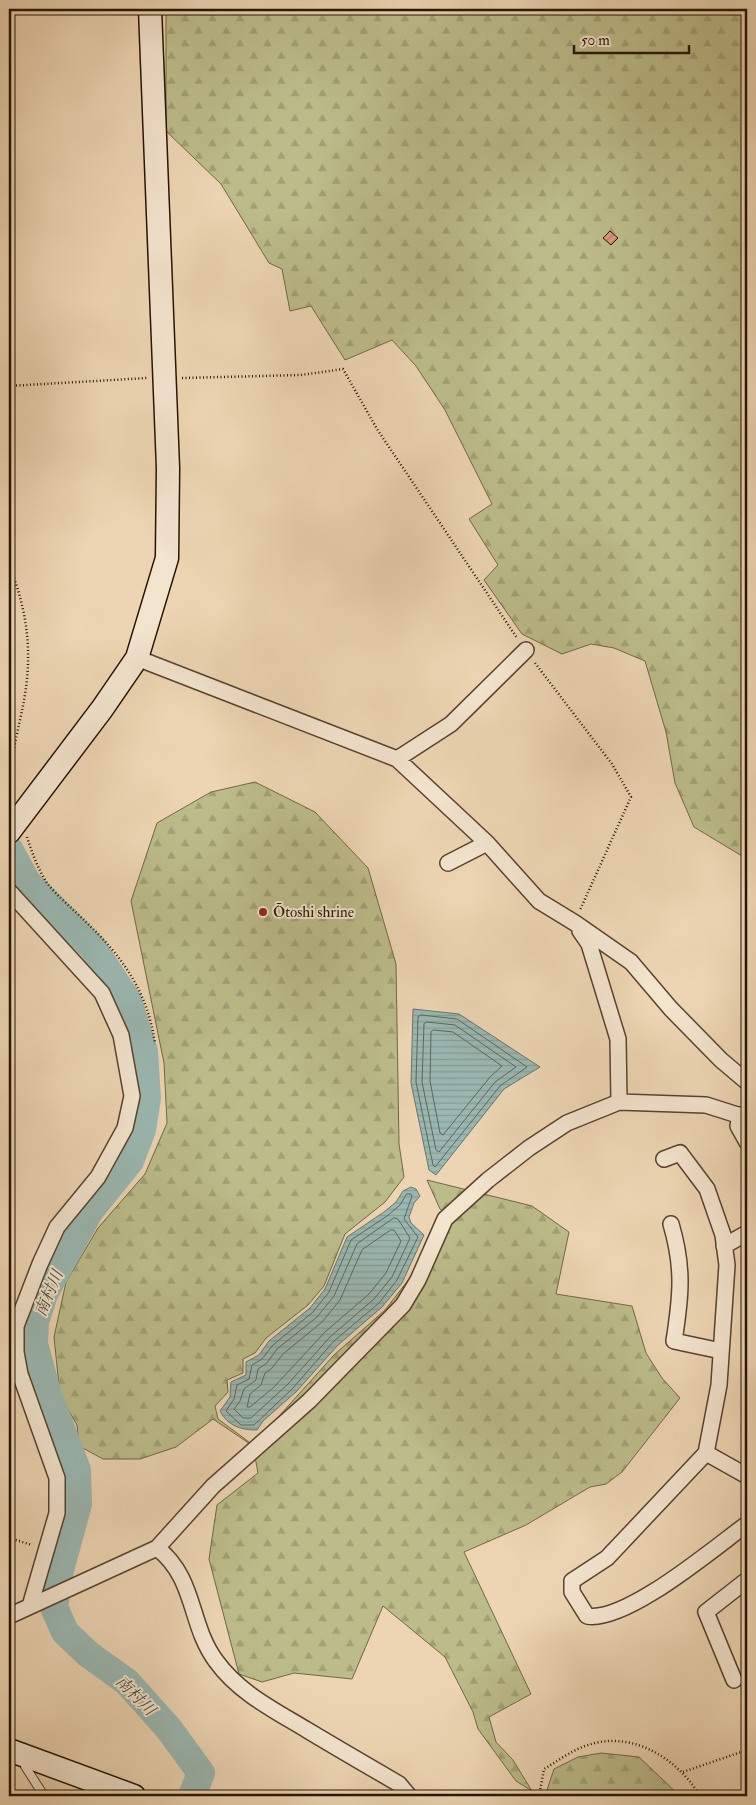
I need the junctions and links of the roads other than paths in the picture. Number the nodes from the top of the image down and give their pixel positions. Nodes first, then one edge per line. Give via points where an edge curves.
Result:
1 (150, 9) edge
2 (526, 650) road end
3 (137, 658) junction
4 (397, 759) junction
5 (15, 825) edge
6 (487, 843) junction
7 (448, 863) dead end
8 (9, 891) edge
9 (575, 922) junction
10 (747, 1082) edge
11 (619, 1102) junction
12 (744, 1117) edge
13 (747, 1142) edge
14 (664, 1160) dead end
15 (672, 1224) dead end
16 (747, 1233) edge
17 (724, 1246) junction
18 (721, 1351) junction
19 (706, 1453) junction
20 (747, 1476) edge
21 (747, 1524) edge
22 (157, 1548) junction
23 (747, 1580) edge
24 (30, 1606) junction
25 (9, 1616) edge
26 (734, 1680) dead end
27 (18, 1754) edge
28 (44, 1796) edge
29 (134, 1796) edge
30 (409, 1796) edge

1 - 3 street via 168,468 167,558
2 - 4 street via 451,724
3 - 4 street
3 - 5 street
4 - 6 street
6 - 7 street
6 - 9 street via 539,901
8 - 24 street via 102,993 121,1035 132,1096 125,1128 98,1177 57,1226 16,1326 20,1374 57,1478 56,1513
9 - 10 street via 631,962 677,1016 720,1060
9 - 11 street via 589,944 618,1039
11 - 12 street via 706,1104
11 - 22 street via 567,1123 529,1148 445,1219 418,1280 403,1305 309,1401 213,1486
12 - 13 street via 738,1126
14 - 17 street via 680,1153 707,1189
15 - 18 street via 680,1253 681,1294 674,1341
16 - 17 street
17 - 18 street via 727,1265
18 - 19 street via 719,1385
19 - 20 street
19 - 21 street via 607,1558 572,1581 572,1592 587,1616 597,1618 646,1597
22 - 24 street
22 - 30 street via 170,1558 182,1576 203,1637 215,1661 250,1697 399,1784
23 - 26 street via 706,1612
24 - 25 street
27 - 28 lane
27 - 29 street

